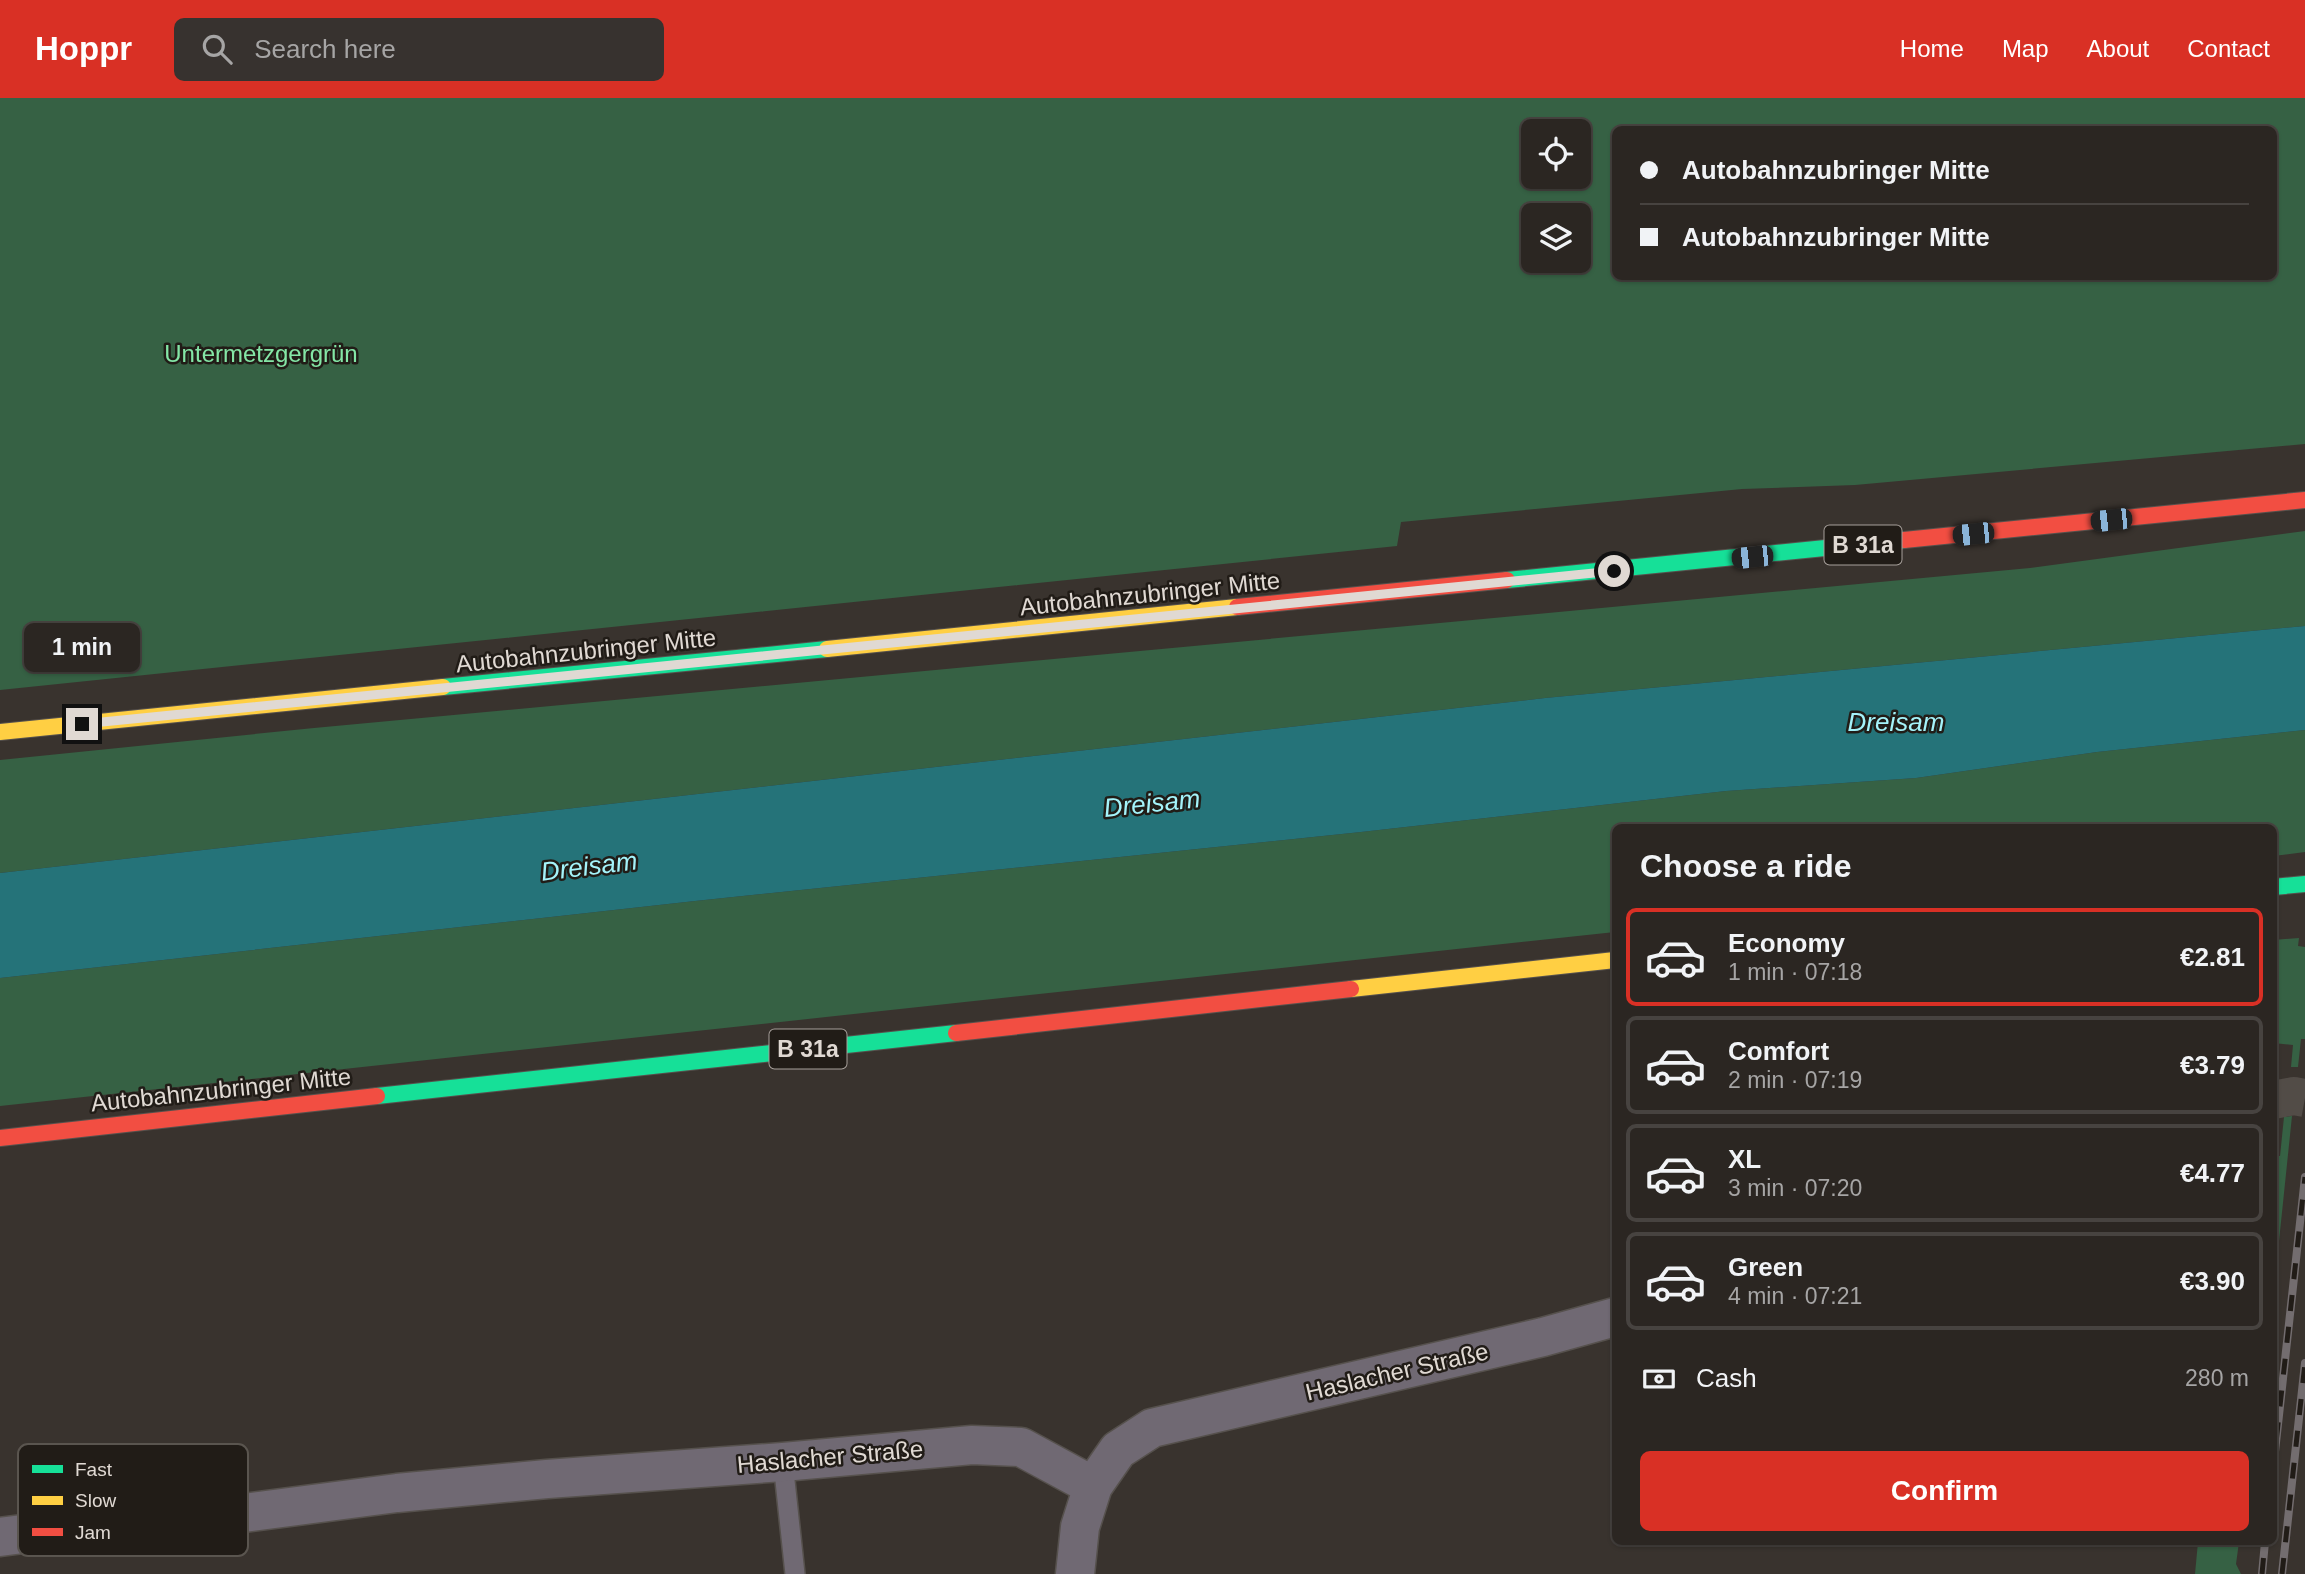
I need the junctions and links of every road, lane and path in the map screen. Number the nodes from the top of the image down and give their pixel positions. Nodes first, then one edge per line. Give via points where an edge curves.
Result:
1 (2305, 500) edge
2 (0, 732) edge
3 (2305, 884) edge
4 (2277, 887) edge
5 (1612, 960) edge
6 (0, 1138) edge
7 (1612, 1318) edge
8 (783, 1462) junction
9 (1093, 1486) junction
10 (248, 1512) edge
11 (18, 1535) edge
12 (0, 1537) edge
13 (795, 1574) edge
14 (1075, 1574) edge

1 - 2 highway, Autobahnzubringer Mitte / B 31a
3 - 4 highway
5 - 6 highway, Autobahnzubringer Mitte / B 31a
7 - 9 street, Haslacher Straße via 1152,1428 1118,1450
8 - 9 street, Haslacher Straße via 972,1445 1021,1447
8 - 10 street, Haslacher Straße via 397,1493
8 - 13 lane
9 - 14 street via 1080,1527
11 - 12 street, Haslacher Straße

